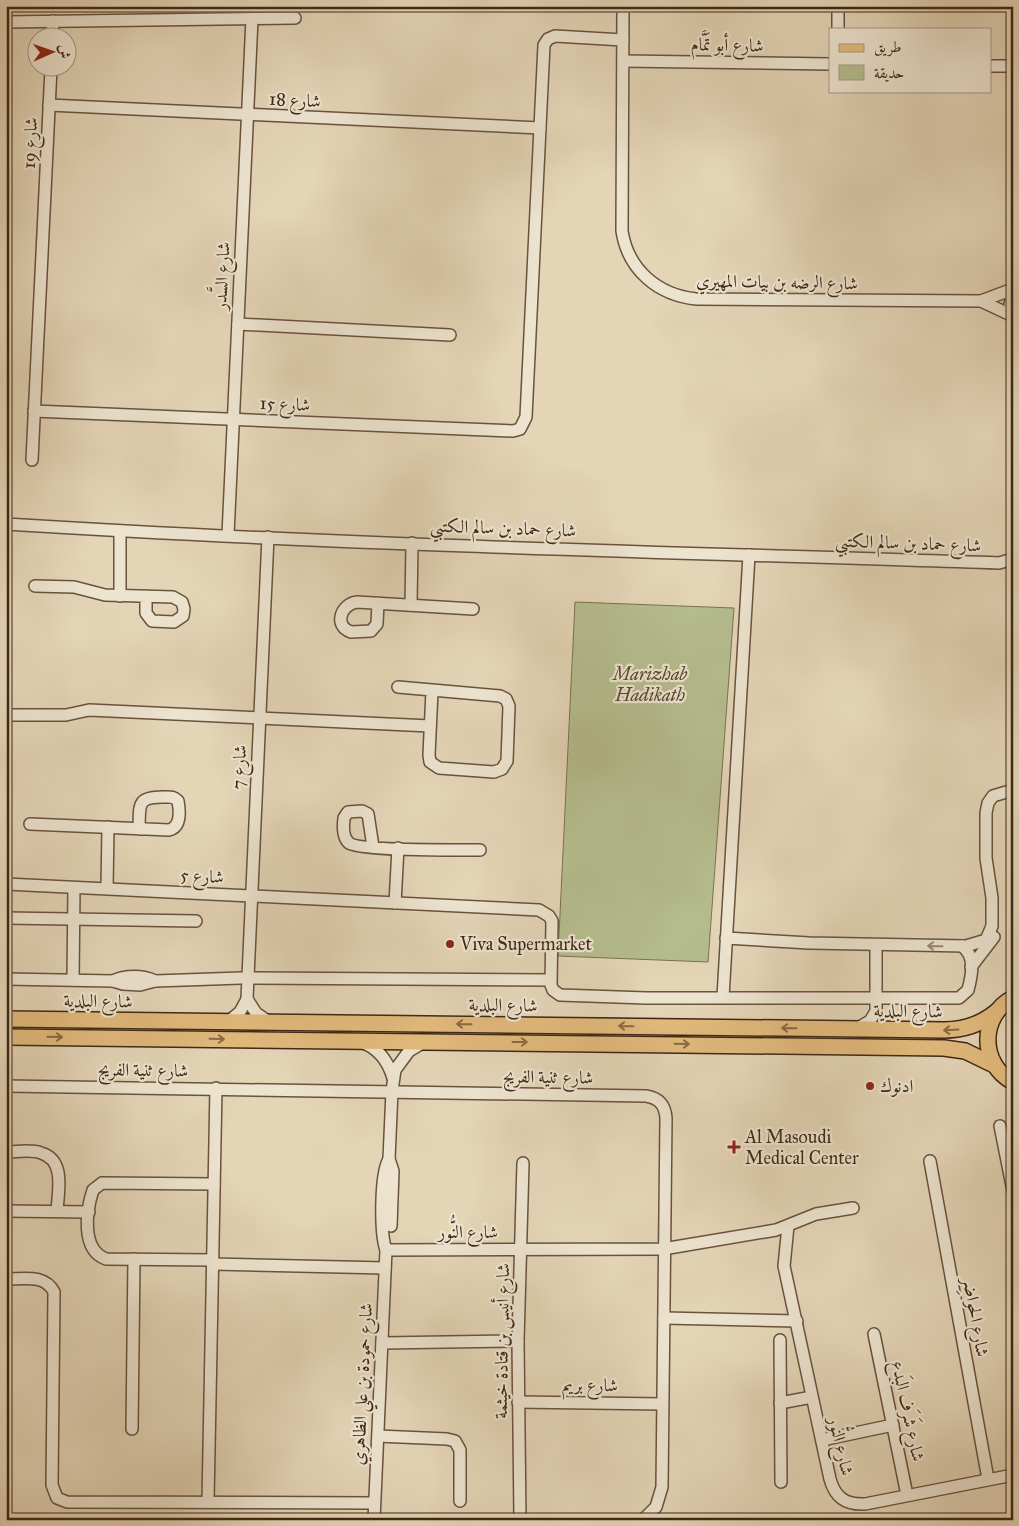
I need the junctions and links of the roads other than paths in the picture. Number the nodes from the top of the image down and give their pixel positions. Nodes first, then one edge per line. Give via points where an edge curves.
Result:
1 (623, 6) edge
2 (838, 6) edge
3 (295, 18) dead end
4 (252, 19) junction
5 (53, 21) junction
6 (6, 22) edge
7 (53, 28) edge
8 (838, 28) edge
9 (623, 40) junction
10 (623, 61) junction
11 (829, 64) edge
12 (992, 66) edge
13 (1013, 66) edge
14 (50, 78) edge
15 (49, 106) junction
16 (247, 115) junction
17 (540, 128) junction
18 (1013, 290) edge
19 (981, 301) junction
20 (1013, 315) edge
21 (238, 324) junction
22 (450, 335) dead end
23 (34, 411) junction
24 (233, 420) junction
25 (32, 460) dead end
26 (6, 524) edge
27 (120, 531) junction
28 (228, 535) junction
29 (268, 537) junction
30 (412, 543) junction
31 (749, 555) junction
32 (1013, 559) edge
33 (999, 563) junction
34 (1013, 569) edge
35 (35, 586) dead end
36 (120, 596) junction
37 (146, 596) dead end
38 (378, 603) dead end
39 (411, 605) junction
40 (472, 609) dead end
41 (398, 687) dead end
42 (432, 691) junction
43 (13, 715) dead end
44 (259, 718) junction
45 (430, 726) junction
46 (1011, 792) edge
47 (30, 824) dead end
48 (108, 827) junction
49 (139, 829) dead end
50 (373, 847) dead end
51 (398, 848) junction
52 (480, 850) dead end
53 (6, 884) edge
54 (74, 888) junction
55 (107, 888) junction
56 (251, 896) junction
57 (395, 903) junction
58 (992, 910) junction
59 (6, 918) edge
60 (74, 919) junction
61 (196, 920) dead end
62 (726, 938) junction
63 (876, 945) junction
64 (962, 946) junction
65 (971, 967) junction
66 (247, 978) junction
67 (6, 979) edge
68 (73, 980) junction
69 (550, 980) junction
70 (723, 996) junction
71 (1011, 997) edge
72 (247, 999) junction
73 (876, 999) junction
74 (876, 1011) junction
75 (996, 1012) junction
76 (6, 1019) edge
77 (228, 1022) junction
78 (270, 1022) junction
79 (856, 1029) junction
80 (898, 1030) junction
81 (6, 1037) edge
82 (356, 1041) junction
83 (425, 1042) junction
84 (994, 1065) junction
85 (393, 1078) junction
86 (1013, 1082) edge
87 (6, 1086) edge
88 (216, 1088) junction
89 (392, 1091) junction
90 (1000, 1126) dead end
91 (6, 1152) edge
92 (930, 1161) dead end
93 (523, 1163) dead end
94 (214, 1184) junction
95 (1013, 1191) edge
96 (853, 1208) dead end
97 (6, 1211) edge
98 (57, 1211) junction
99 (89, 1212) junction
100 (788, 1226) junction
101 (664, 1249) junction
102 (386, 1250) junction
103 (521, 1250) junction
104 (134, 1260) junction
105 (213, 1262) junction
106 (385, 1268) junction
107 (6, 1278) edge
108 (664, 1318) junction
109 (798, 1321) junction
110 (874, 1334) dead end
111 (780, 1340) dead end
112 (518, 1342) junction
113 (382, 1343) junction
114 (812, 1397) junction
115 (518, 1402) junction
116 (780, 1403) junction
117 (662, 1404) junction
118 (894, 1425) junction
119 (132, 1429) dead end
120 (378, 1436) junction
121 (822, 1440) junction
122 (1013, 1475) edge
123 (988, 1480) junction
124 (781, 1482) dead end
125 (907, 1495) junction
126 (208, 1501) junction
127 (460, 1501) dead end
128 (374, 1503) junction
129 (374, 1520) edge
130 (520, 1520) edge
131 (643, 1520) edge

1 - 9 street, شارع الرضه بن بيات المهيري
2 - 8 street
3 - 4 street
4 - 5 street
4 - 16 street, شارع السَّدر
5 - 6 street
5 - 7 street
9 - 10 street, شارع الرضه بن بيات المهيري
9 - 17 street via 555,36 546,42
10 - 11 street, شارع أبو تَمَّام
10 - 19 street, شارع الرضه بن بيات المهيري via 623,240 636,267 658,288 696,299
12 - 13 street
14 - 15 street, شارع 19
15 - 16 street, شارع 18
15 - 23 street, شارع 19
16 - 17 street, شارع 18
16 - 21 street, شارع السَّدر
17 - 24 street, شارع 15 via 523,427 514,431
18 - 19 street, شارع الرضه بن بيات المهيري
18 - 20 street via 1010,304
19 - 20 street, شارع الرضه بن بيات المهيري
21 - 22 street
21 - 24 street, شارع السَّدر
23 - 24 street, شارع 15
23 - 25 street, شارع 19
24 - 28 street, شارع السَّدر
26 - 27 street, شارع حماد بن سالم الكتبي
27 - 28 street, شارع حماد بن سالم الكتبي
27 - 36 street
28 - 29 street, شارع حماد بن سالم الكتبي
29 - 30 street, شارع حماد بن سالم الكتبي
29 - 44 street, شارع 7
30 - 31 street, شارع حماد بن سالم الكتبي
30 - 39 street
31 - 33 street, شارع حماد بن سالم الكتبي
31 - 62 street
32 - 33 street, شارع حماد بن سالم الكتبي
33 - 34 street, شارع حماد بن سالم الكتبي
35 - 36 street via 74,587
36 - 37 street
38 - 39 street
39 - 40 street
41 - 42 street
42 - 45 street
42 - 45 street via 506,699 509,706 506,764 494,772 436,767 429,759
43 - 44 street via 66,715 89,710
44 - 45 street
44 - 56 street, شارع 7
46 - 58 street via 997,794 990,799 986,813 986,858
47 - 48 street
48 - 49 street
48 - 55 street
50 - 51 street
51 - 52 street
51 - 57 street
53 - 54 street, شارع 5
54 - 55 street, شارع 5
54 - 60 street
55 - 56 street, شارع 5
56 - 57 street, شارع 5
56 - 66 street, شارع 7
57 - 69 street, شارع 5 via 545,912 553,927
58 - 64 street via 992,926 986,940
58 - 65 street via 996,920 994,936
59 - 60 street
60 - 61 street
60 - 68 street
62 - 63 street
62 - 70 street
64 -> 63 street
63 - 73 street
64 - 65 street via 971,957
65 - 73 street via 968,990 959,998
66 - 68 street via 155,981 140,985
66 - 69 street
66 - 72 street, شارع 7
67 - 68 street
69 - 70 street via 552,990 560,995
70 - 73 street
71 - 75 main road
72 - 77 street via 240,1012
72 - 78 street via 256,1013
73 - 74 street
74 - 79 street via 870,1021
74 - 80 street
75 -> 80 main road, شارع البلدية via 966,1028
75 - 84 main road via 987,1033 988,1050
76 - 77 main road, شارع البلدية
77 - 78 main road, شارع البلدية
79 -> 78 main road, شارع البلدية
79 - 80 main road, شارع البلدية
81 -> 82 main road, شارع البلدية
82 - 83 main road, شارع البلدية
82 - 85 street via 382,1056
83 -> 84 main road, شارع البلدية via 944,1048 965,1051
83 - 85 street, شارع حمودة بن علي الظاهري via 403,1057
84 - 86 main road, شارع البلدية
85 - 89 street, شارع حمودة بن علي الظاهري
87 - 88 street, شارع ثنية الفريج
88 - 89 street, شارع ثنية الفريج
88 - 94 street
89 - 101 street, شارع ثنية الفريج via 646,1096 659,1100 666,1118
89 - 102 street, شارع حمودة بن علي الظاهري via 389,1159 394,1171 390,1238
90 - 95 street
91 - 98 street via 40,1152 54,1162 58,1171
92 - 123 street, شارع الحواضِر
93 - 103 street, شارع أنيس بن قتادة خيثمة
94 - 99 street via 102,1183 93,1190
94 - 105 street
96 - 100 street, شارع النُّور via 816,1214
97 - 98 street
98 - 99 street
99 - 104 street via 89,1238 94,1252 106,1259
100 - 101 street, شارع النُّور via 760,1234
100 - 109 street, شارع النُّور via 784,1266
101 - 103 street, شارع النُّور
101 - 108 street, شارع ثنية الفريج
102 - 103 street, شارع النُّور
102 - 106 street, شارع حمودة بن علي الظاهري
103 - 112 street, شارع أنيس بن قتادة خيثمة
104 - 105 street
104 - 119 street
105 - 106 street
105 - 126 street
106 - 113 street, شارع حمودة بن علي الظاهري
107 - 126 street via 41,1279 54,1292 52,1485 57,1498 67,1502
108 - 109 street
108 - 117 street, شارع ثنية الفريج
109 - 114 street, شارع النُّور
110 - 118 street, شارع شَرَف البَدع
111 - 116 street
112 - 113 street
112 - 115 street, شارع أنيس بن قتادة خيثمة
113 - 120 street, شارع حمودة بن علي الظاهري
114 - 116 street
114 - 121 street, شارع النُّور
115 - 117 street, شارع بريم
115 - 130 street, شارع أنيس بن قتادة خيثمة
116 - 124 street
117 - 131 street, شارع ثنية الفريج via 660,1498
118 - 121 street
118 - 125 street, شارع شَرَف البَدع
120 - 127 street via 456,1442 460,1450
120 - 128 street, شارع حمودة بن علي الظاهري
121 - 125 street, شارع النُّور via 832,1489 846,1502 865,1504
122 - 123 street, شارع النُّور
123 - 125 street, شارع النُّور
126 - 128 street
128 - 129 street, شارع حمودة بن علي الظاهري

